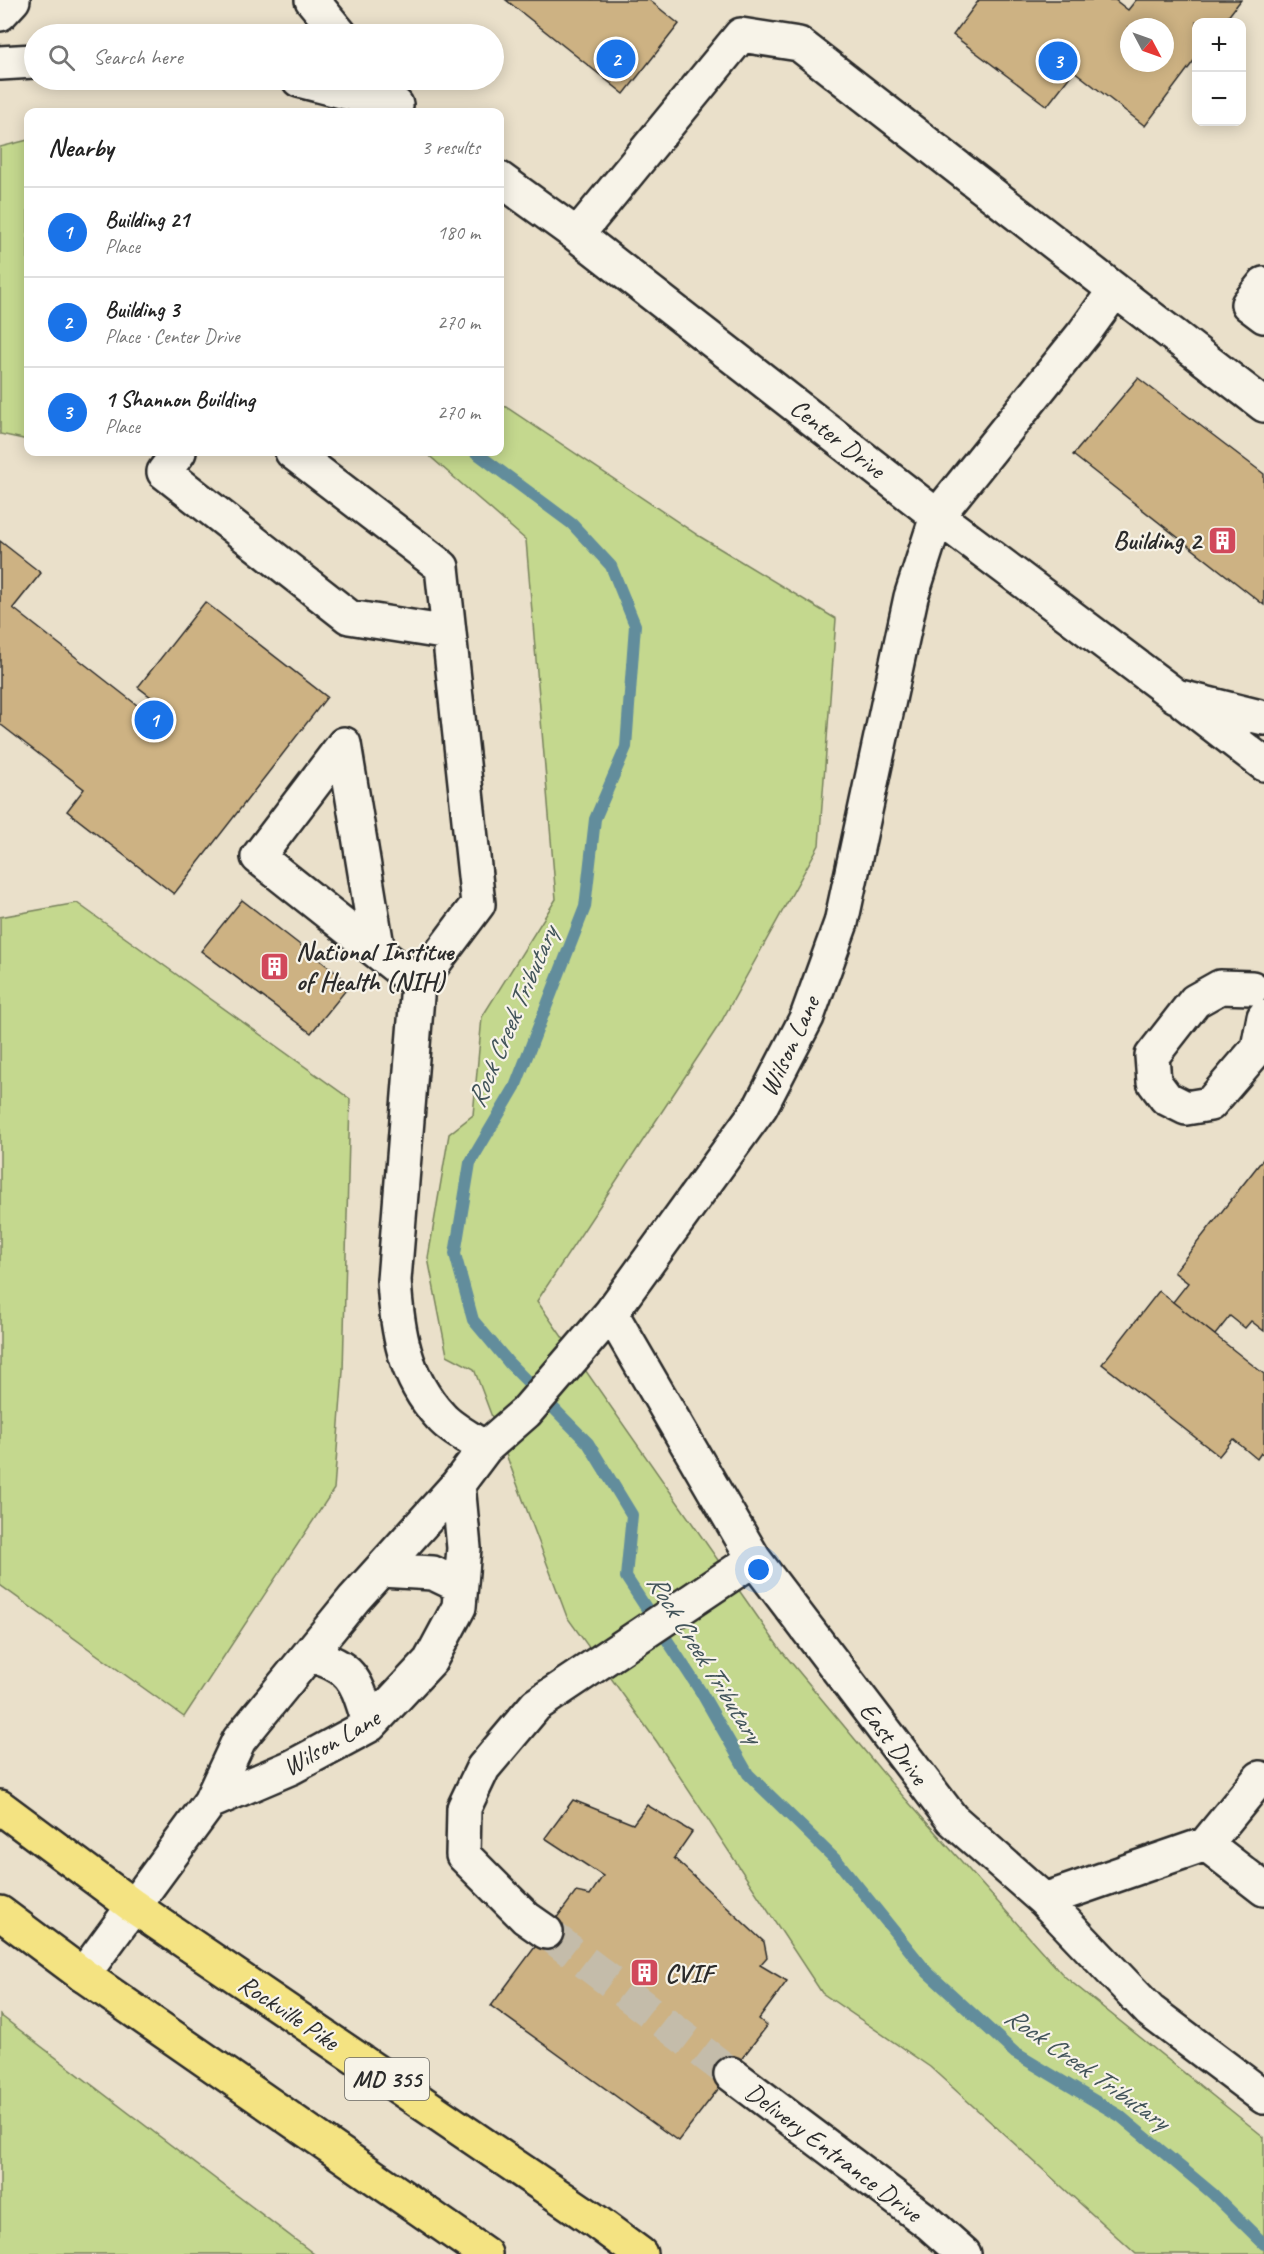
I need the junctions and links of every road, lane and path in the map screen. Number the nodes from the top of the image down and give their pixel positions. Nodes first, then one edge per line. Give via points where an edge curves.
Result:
1 (13, 0) edge
2 (312, 0) edge
3 (0, 14) edge
4 (332, 24) edge
5 (24, 62) edge
6 (0, 63) edge
7 (334, 90) edge
8 (385, 90) edge
9 (397, 108) edge
10 (400, 108) edge
11 (504, 182) edge
12 (577, 235) junction
13 (1264, 284) edge
14 (1114, 290) junction
15 (1264, 316) edge
16 (1264, 405) edge
17 (176, 456) edge
18 (297, 456) edge
19 (938, 516) junction
20 (449, 633) junction
21 (1176, 696) junction
22 (1264, 718) edge
23 (1264, 765) edge
24 (378, 952) junction
25 (418, 984) junction
26 (1260, 991) edge
27 (1264, 1017) edge
28 (611, 1313) junction
29 (485, 1448) junction
30 (458, 1484) junction
31 (754, 1559) junction
32 (381, 1570) junction
33 (460, 1586) junction
34 (309, 1655) junction
35 (370, 1725) junction
36 (1260, 1778) dead end
37 (210, 1802) junction
38 (0, 1807) edge
39 (1206, 1844) junction
40 (1264, 1889) edge
41 (1044, 1900) junction
42 (133, 1906) junction
43 (0, 1912) edge
44 (546, 1932) tunnel mouth
45 (83, 1975) junction
46 (731, 2074) tunnel mouth
47 (1264, 2097) edge
48 (485, 2254) edge
49 (640, 2254) edge
50 (963, 2254) edge

1 - 3 street
2 - 4 street
5 - 6 street
7 - 9 street
8 - 10 street
11 - 12 street, Center Drive
12 - 14 street via 741,35 799,44
12 - 19 street, Center Drive
13 - 15 street via 1248,304
14 - 16 street
14 - 19 street
17 - 20 street via 164,471 349,617
18 - 20 street via 442,567
19 - 21 street, Center Drive
19 - 28 street, Wilson Lane via 911,597 841,923 807,1017 761,1106
20 - 25 street via 478,904
21 - 22 street, Center Drive
21 - 23 street, Center Drive
24 - 24 street via 258,857 344,744 353,802
24 - 25 street
25 - 29 street via 394,1280 397,1328 420,1390 441,1418
26 - 27 street via 1220,987 1195,1001 1152,1056 1154,1082 1166,1098 1186,1108 1209,1104 1258,1048
28 - 29 street, Wilson Lane via 526,1412
28 - 31 street, East Drive
29 - 30 street, Wilson Lane
30 - 32 street, Wilson Lane
30 - 33 street, Wilson Lane via 464,1548
31 - 41 street, East Drive via 952,1819
31 - 44 street via 536,1705 483,1768 464,1808 463,1855 526,1918
32 - 33 street via 433,1573
32 - 34 street, Wilson Lane
33 - 35 street, Wilson Lane via 459,1607 430,1661
34 - 35 street via 344,1668 357,1686
34 - 37 street, Wilson Lane via 239,1740
35 - 37 street, Wilson Lane via 292,1767
36 - 39 street
37 - 42 street, Wilson Lane
38 - 42 main road, Rockville Pike / MD 355
39 - 40 street
39 - 41 street
41 - 47 street, East Drive via 1150,2010
42 - 45 street, Wilson Lane
42 - 49 main road, Rockville Pike / MD 355
43 - 45 main road
45 - 48 main road
46 - 50 street, Delivery Entrance Drive via 929,2223

